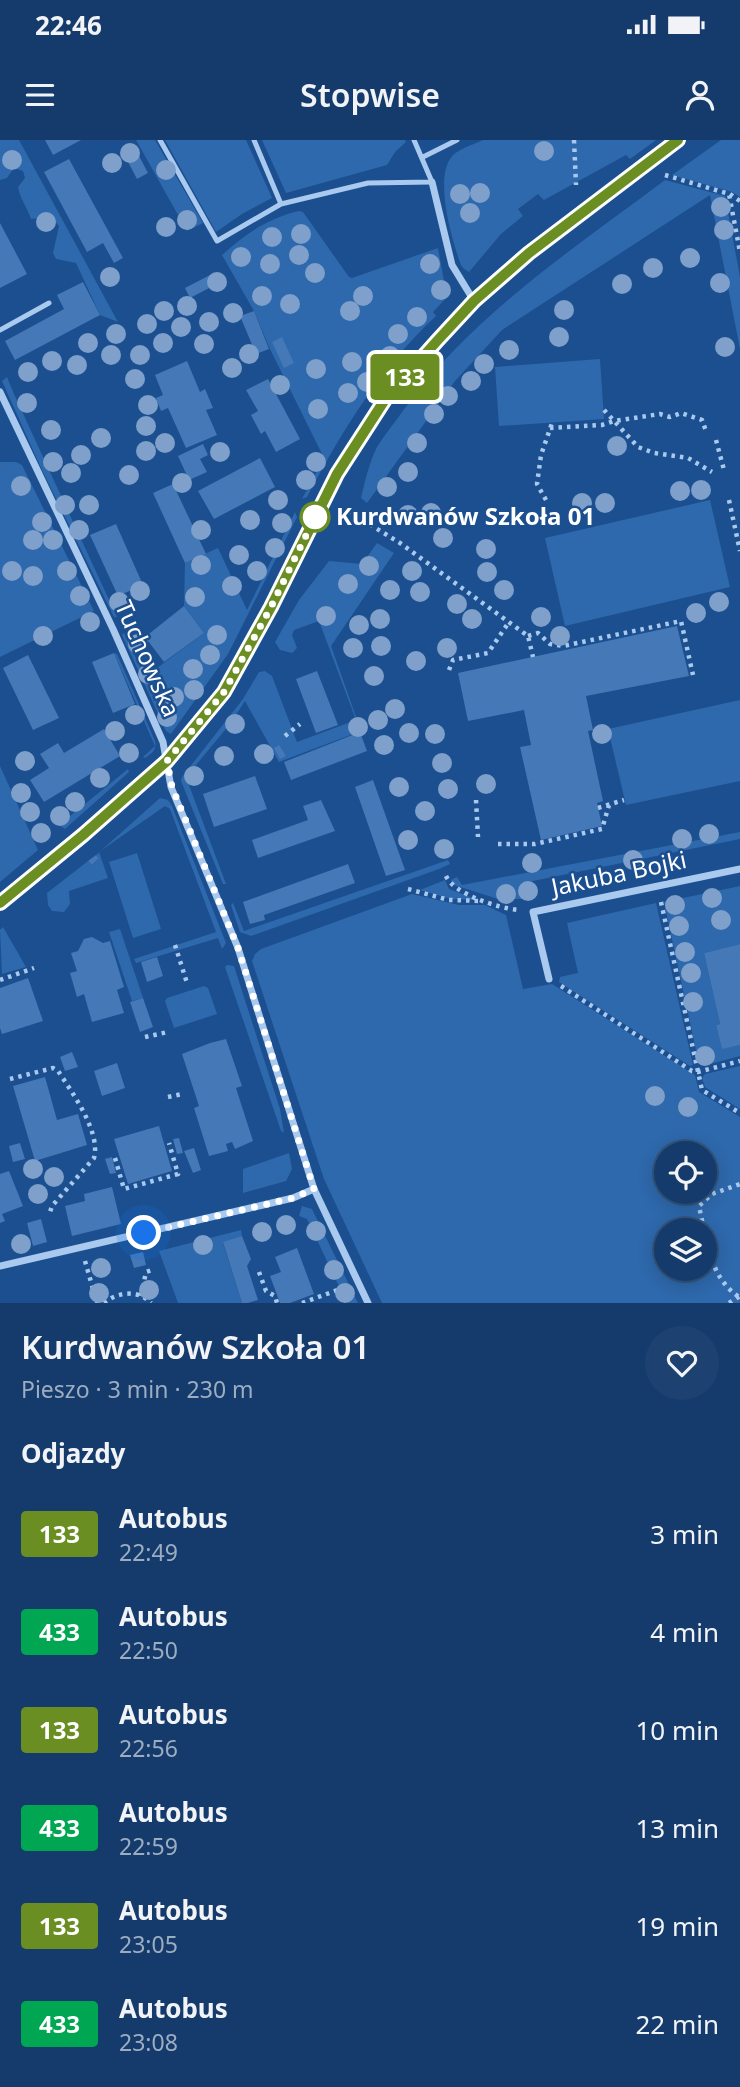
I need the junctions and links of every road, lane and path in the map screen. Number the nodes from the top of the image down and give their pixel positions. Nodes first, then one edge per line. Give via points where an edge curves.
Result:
1 (160, 140) edge
2 (254, 140) edge
3 (414, 140) edge
4 (457, 140) edge
5 (574, 140) edge
6 (678, 140) edge
7 (423, 157) junction
8 (665, 175) dead end
9 (432, 182) junction
10 (576, 186) dead end
11 (729, 194) junction
12 (740, 201) edge
13 (281, 204) junction
14 (740, 252) edge
15 (474, 301) junction
16 (49, 303) dead end
17 (0, 330) edge
18 (0, 392) edge
19 (604, 410) dead end
20 (614, 421) junction
21 (706, 431) dead end
22 (716, 440) dead end
23 (724, 470) dead end
24 (712, 472) dead end
25 (729, 499) dead end
26 (546, 500) dead end
27 (348, 511) dead end
28 (740, 551) edge
29 (509, 622) junction
30 (528, 636) junction
31 (533, 657) dead end
32 (449, 670) dead end
33 (693, 675) dead end
34 (299, 724) dead end
35 (285, 736) dead end
36 (167, 761) junction
37 (476, 800) dead end
38 (624, 800) dead end
39 (609, 806) junction
40 (598, 808) dead end
41 (478, 837) dead end
42 (498, 844) dead end
43 (740, 869) edge
44 (446, 876) dead end
45 (657, 886) junction
46 (408, 889) dead end
47 (485, 901) junction
48 (0, 903) edge
49 (533, 912) junction
50 (175, 945) dead end
51 (34, 968) dead end
52 (549, 979) joint
53 (0, 980) edge
54 (187, 983) dead end
55 (168, 1032) dead end
56 (145, 1037) dead end
57 (740, 1060) edge
58 (698, 1072) junction
59 (10, 1079) dead end
60 (182, 1094) dead end
61 (168, 1097) dead end
62 (740, 1113) edge
63 (169, 1143) dead end
64 (115, 1158) dead end
65 (740, 1184) edge
66 (314, 1189) junction
67 (50, 1212) dead end
68 (702, 1218) edge
69 (85, 1264) dead end
70 (0, 1266) edge
71 (155, 1269) dead end
72 (259, 1272) dead end
73 (717, 1272) edge
74 (341, 1289) dead end
75 (141, 1296) junction
76 (739, 1296) edge
77 (97, 1303) edge
78 (104, 1303) edge
79 (151, 1303) edge
80 (277, 1303) edge
81 (302, 1303) edge
82 (368, 1303) edge
83 (729, 1303) edge

1 - 13 lane via 217,241
2 - 13 lane
3 - 7 lane
4 - 7 lane
5 - 10 path
6 - 15 street via 529,253
7 - 9 lane
8 - 11 path
9 - 13 lane via 368,183
9 - 15 street via 452,265
11 - 12 path
11 - 14 path
15 - 36 street via 386,398 337,474 224,692
16 - 17 lane
18 - 36 street, Tuchowska via 113,629
19 - 20 path
20 - 21 path via 681,413 702,420
20 - 24 path via 638,447 688,458
20 - 26 path via 551,426 537,484
22 - 23 path
25 - 28 path
27 - 29 path
29 - 30 path
29 - 32 path via 488,653 453,660
30 - 31 path
30 - 33 path via 537,633 550,644 563,646 681,621
34 - 35 path
36 - 48 street
36 - 66 street, Tuchowska via 172,787 238,948
37 - 41 path
38 - 39 path
39 - 40 path
39 - 42 path via 603,829 535,844
43 - 45 street, Jakuba Bojki
44 - 47 path via 450,884
45 - 49 street, Jakuba Bojki
45 - 58 path
46 - 47 path via 449,900
47 - 49 path via 500,909
49 - 52 street, Jakuba Bojki
50 - 54 path
51 - 53 path
52 - 58 path
55 - 56 path
57 - 58 path
58 - 62 path via 702,1090
59 - 67 path via 53,1068 85,1113 94,1158
60 - 61 path
63 - 64 path via 178,1174 124,1189
65 - 68 path via 712,1194 699,1206
66 - 70 street via 293,1198
66 - 82 street, Tuchowska
69 - 77 path
71 - 75 path via 146,1272
72 - 80 path via 266,1292 275,1296
73 - 76 path via 726,1289
74 - 81 path
75 - 78 path via 115,1294
75 - 79 path
76 - 83 path

